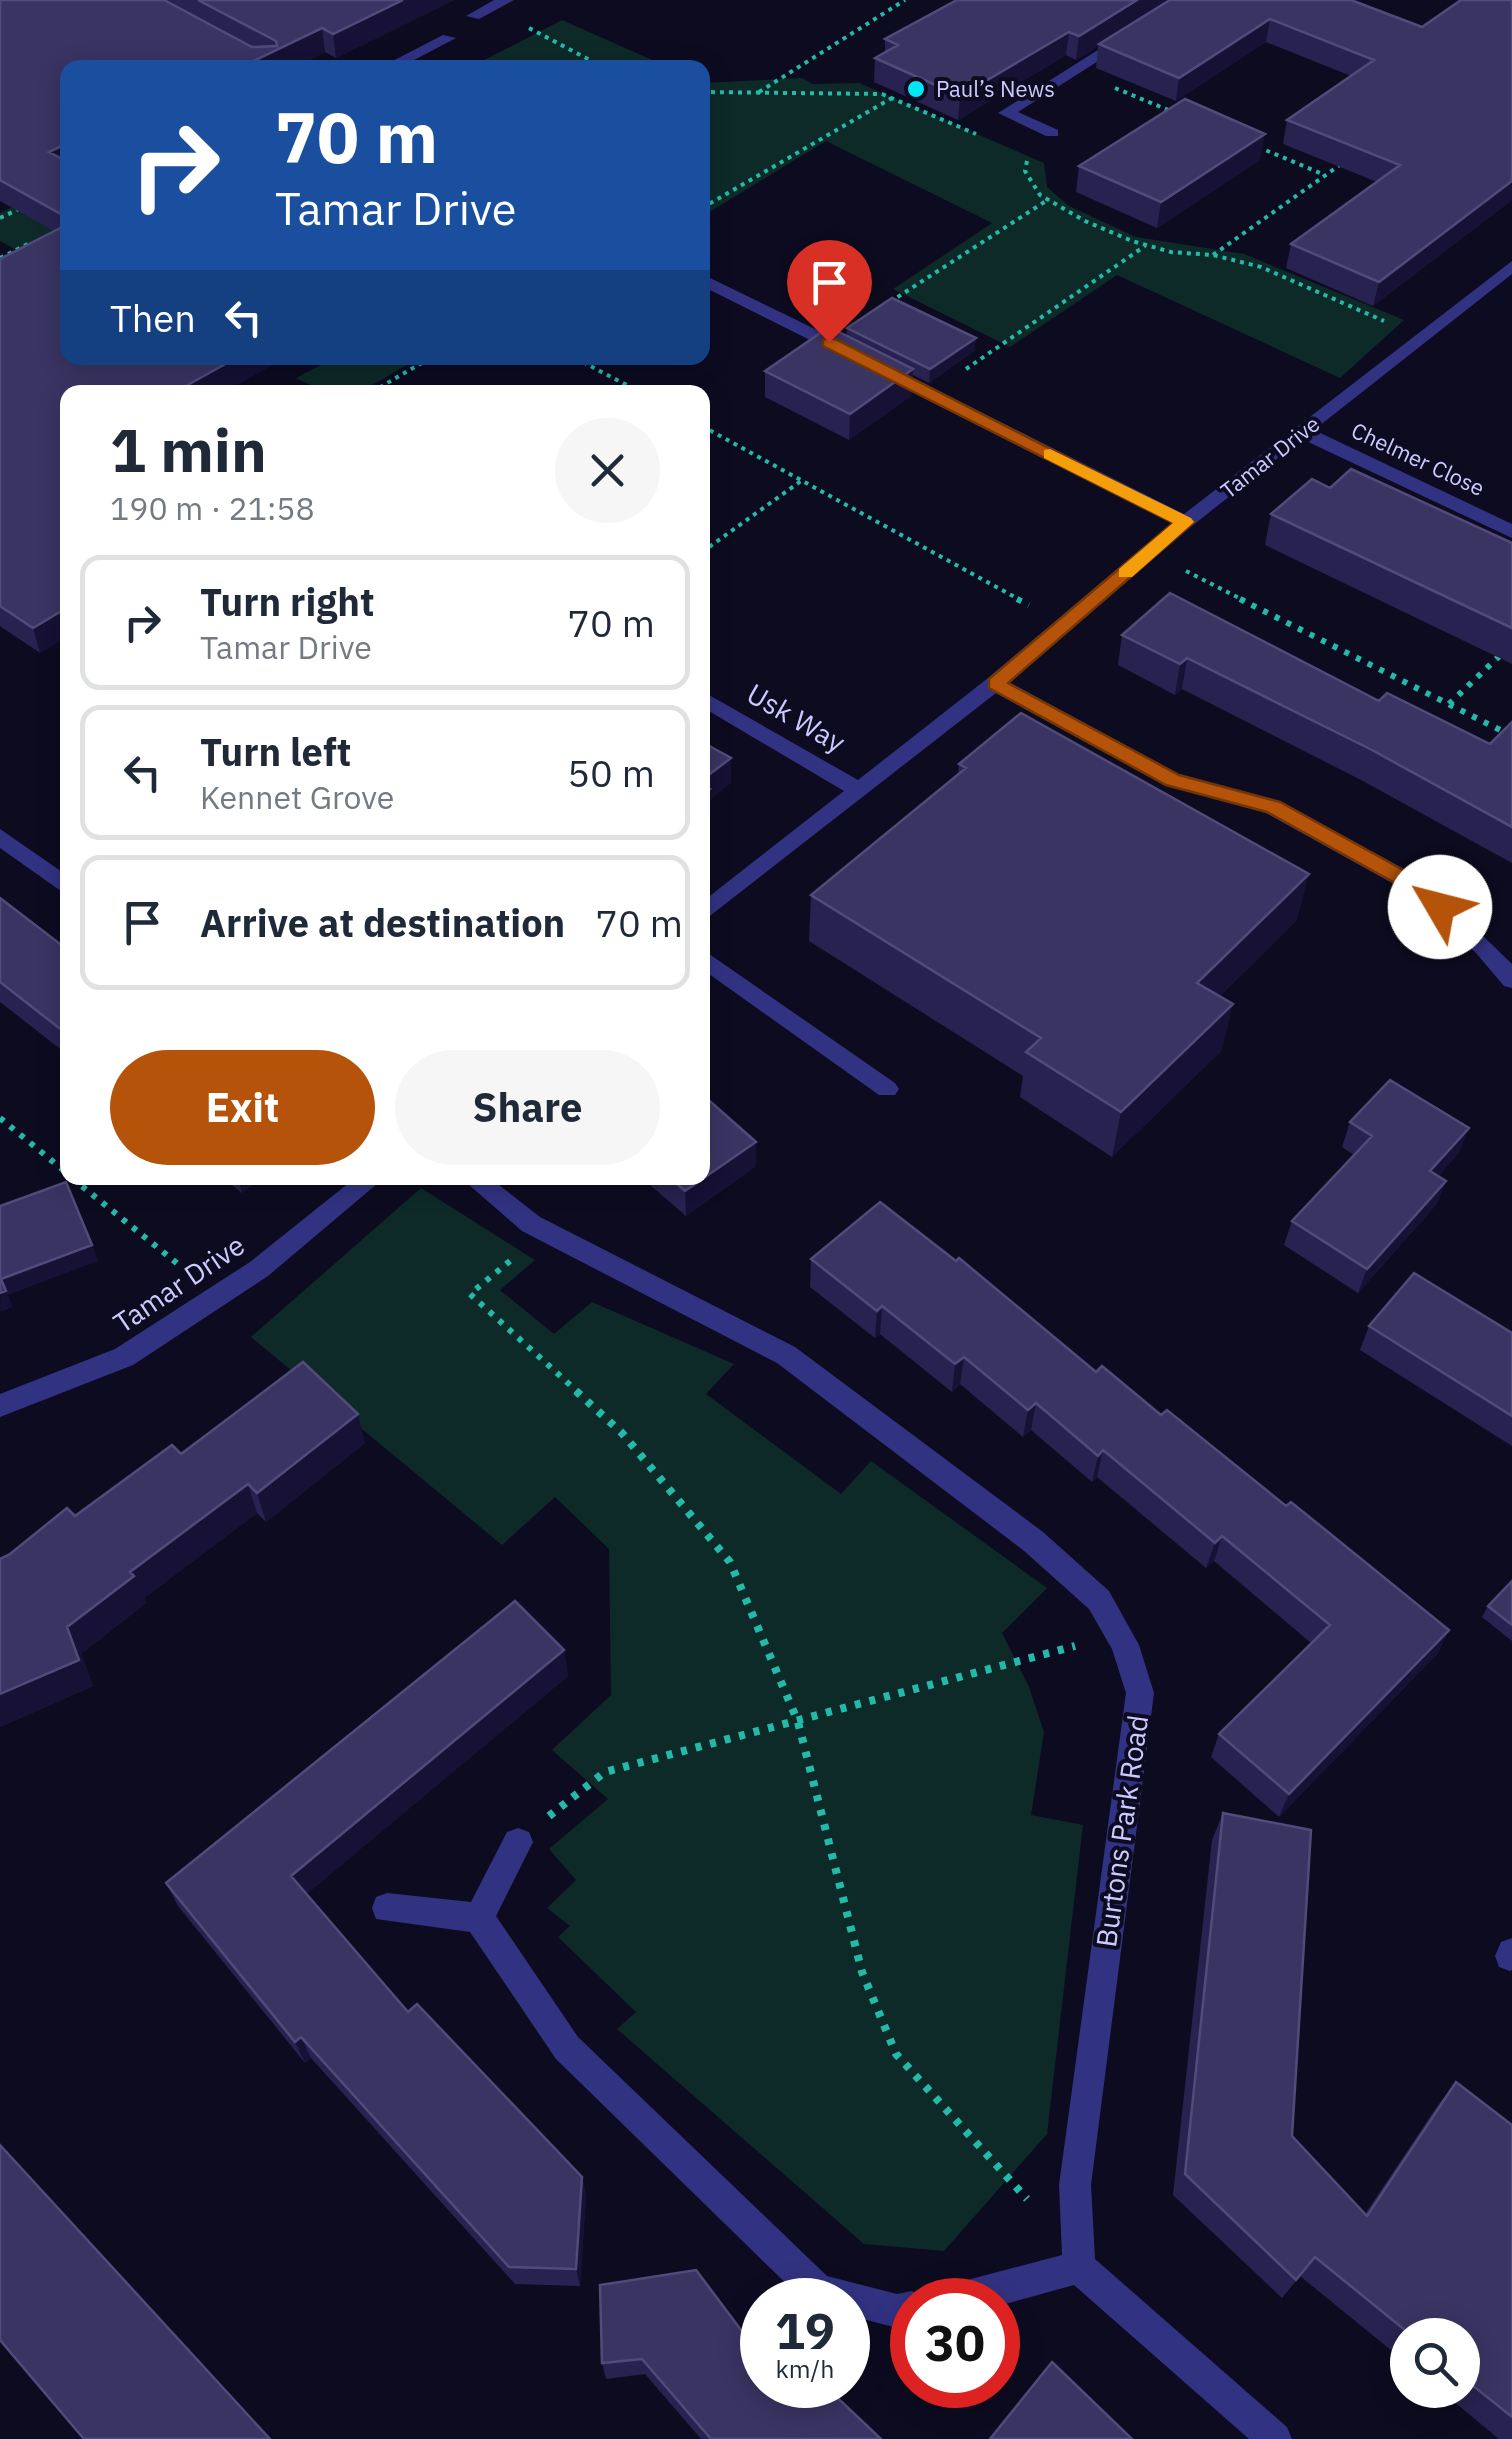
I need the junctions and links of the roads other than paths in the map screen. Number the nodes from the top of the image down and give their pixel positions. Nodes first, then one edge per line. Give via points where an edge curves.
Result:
1 (498, 4) edge
2 (474, 16) dead end
3 (1148, 25) edge
4 (448, 38) dead end
5 (403, 60) edge
6 (1052, 133) road end
7 (1512, 266) edge
8 (710, 283) edge
9 (1302, 432) junction
10 (1185, 522) junction
11 (1512, 532) edge
12 (995, 684) junction
13 (710, 703) edge
14 (859, 790) junction
15 (0, 837) edge
16 (60, 882) edge
17 (710, 908) edge
18 (710, 963) edge
19 (1512, 980) edge
20 (887, 1089) dead end
21 (363, 1185) edge
22 (483, 1185) edge
23 (0, 1406) edge
24 (518, 1842) road end
25 (387, 1908) dead end
26 (478, 1918) junction
27 (1079, 2267) junction
28 (1020, 2283) edge
29 (890, 2309) edge
30 (1274, 2439) edge

1 - 2 street
3 - 6 street via 1006,112
4 - 5 street
7 - 9 street, Tamar Drive
8 - 10 street
9 - 10 street, Tamar Drive
9 - 11 street, Chelmer Close
10 - 12 street, Tamar Drive
12 - 14 street, Tamar Drive
12 - 19 street via 1173,780 1273,807 1418,887
13 - 14 street, Usk Way
14 - 17 street, Tamar Drive
15 - 16 street
18 - 20 street
21 - 23 street, Tamar Drive via 259,1269 124,1358
22 - 27 street, Burtons Park Road via 546,1231 786,1355 1033,1542 1099,1600 1119,1633 1140,1694 1076,2185
24 - 26 street
25 - 26 street
26 - 29 street via 567,2048 818,2291
27 - 28 street
27 - 30 street

